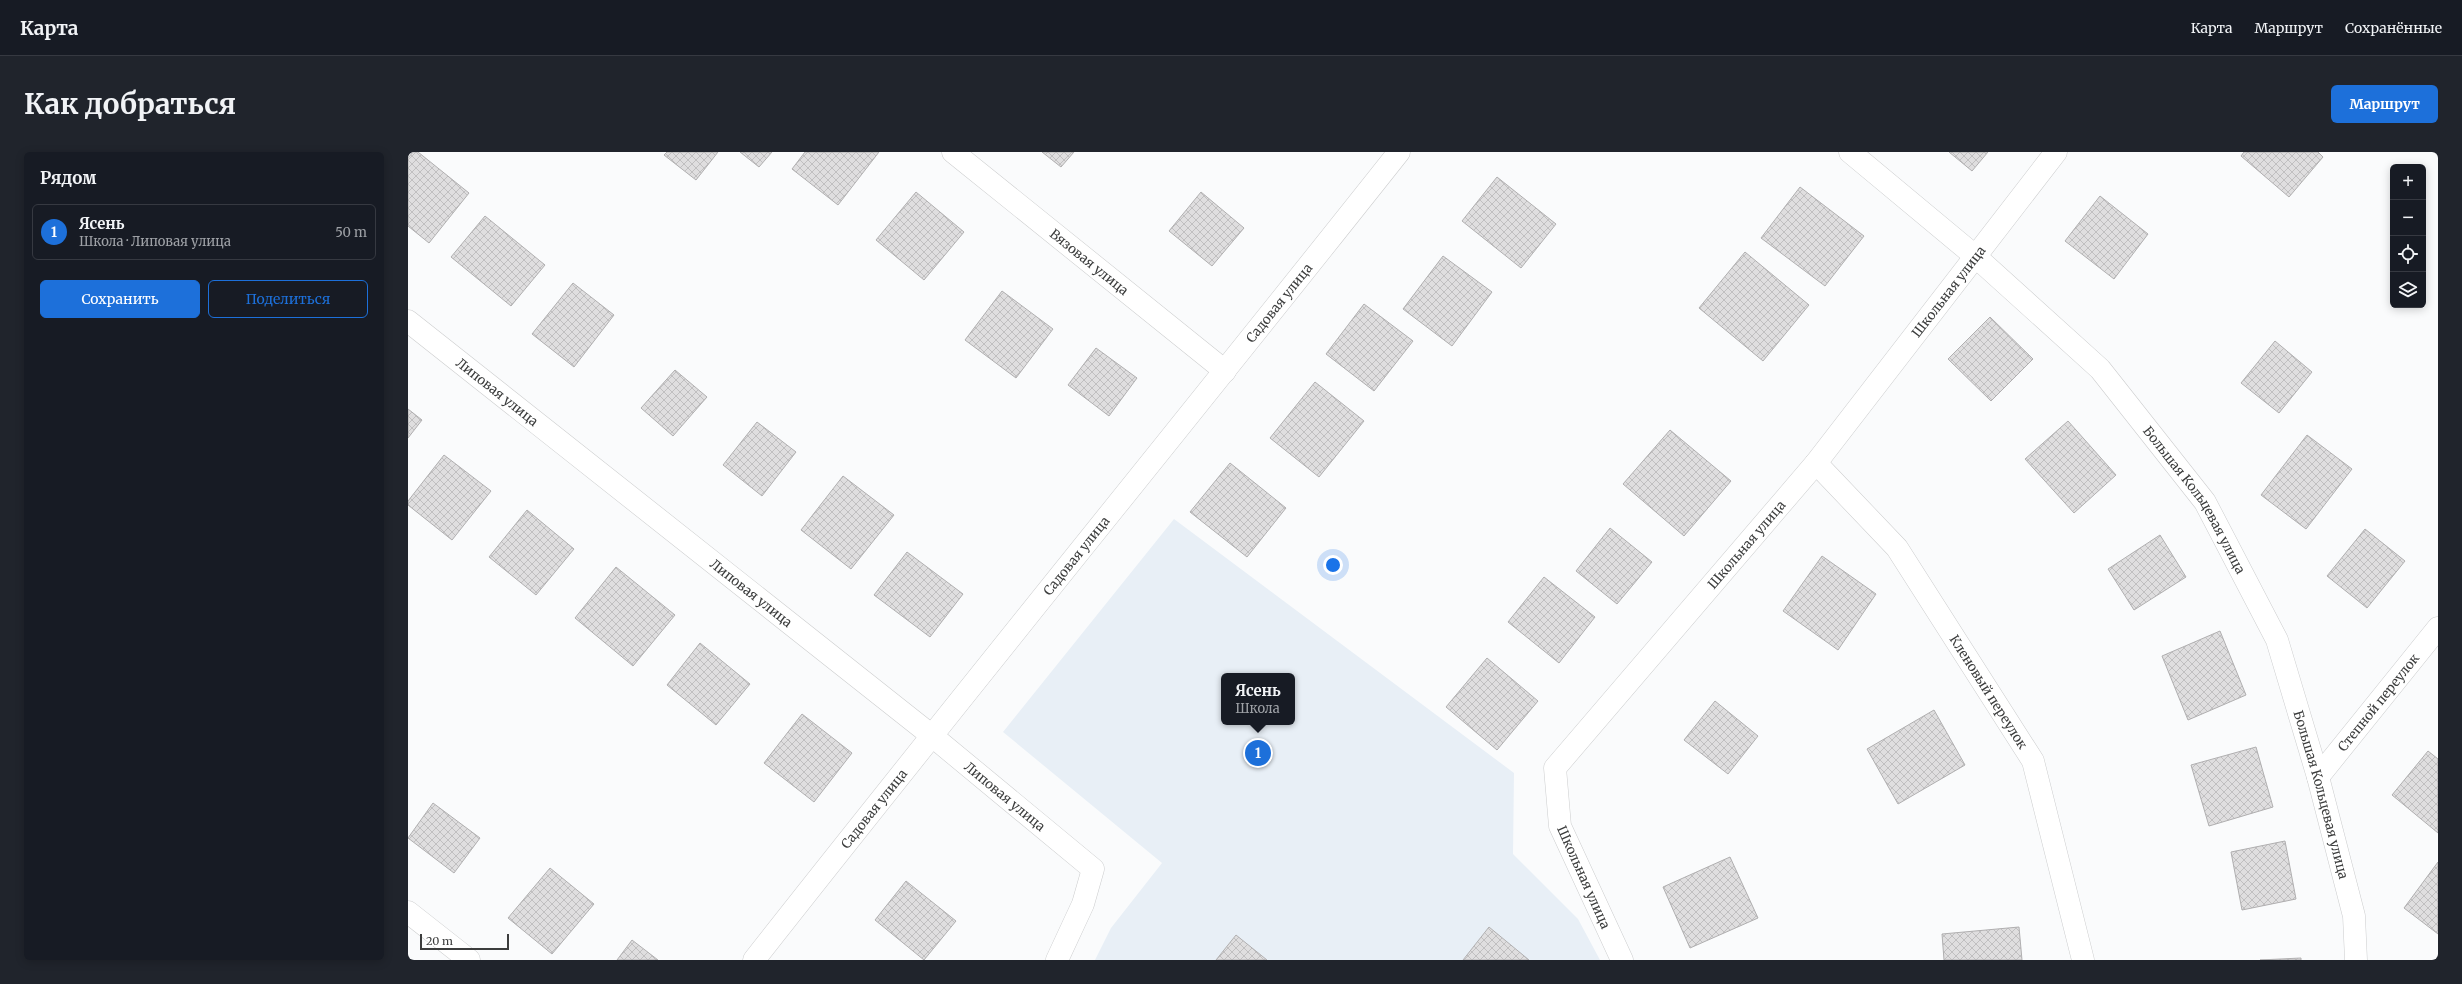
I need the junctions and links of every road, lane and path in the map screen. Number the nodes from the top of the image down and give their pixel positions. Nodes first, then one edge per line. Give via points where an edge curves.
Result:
1 (953, 152) edge
2 (1398, 152) edge
3 (1850, 152) edge
4 (2056, 152) edge
5 (1975, 256) junction
6 (408, 321) edge
7 (1226, 371) junction
8 (1816, 463) junction
9 (2438, 628) edge
10 (931, 735) junction
11 (2318, 777) junction
12 (408, 912) edge
13 (470, 960) edge
14 (754, 960) edge
15 (1057, 960) edge
16 (1622, 960) edge
17 (2083, 960) edge
18 (2356, 960) edge

1 - 7 street, Вязовая улица
2 - 7 street, Садовая улица
3 - 5 street, Большая Кольцевая улица
4 - 5 street, Школьная улица
5 - 8 street, Школьная улица
5 - 11 street, Большая Кольцевая улица via 2100,368 2205,502 2276,640
6 - 10 street, Липовая улица
7 - 10 street, Садовая улица
8 - 16 street, Школьная улица via 1555,768 1560,826
8 - 17 street, Кленовый переулок via 1897,548 2034,761
9 - 11 street, Степной переулок
10 - 14 street, Садовая улица
10 - 15 street, Липовая улица via 1093,869 1083,904
11 - 18 street, Большая Кольцевая улица via 2354,916
12 - 13 street

